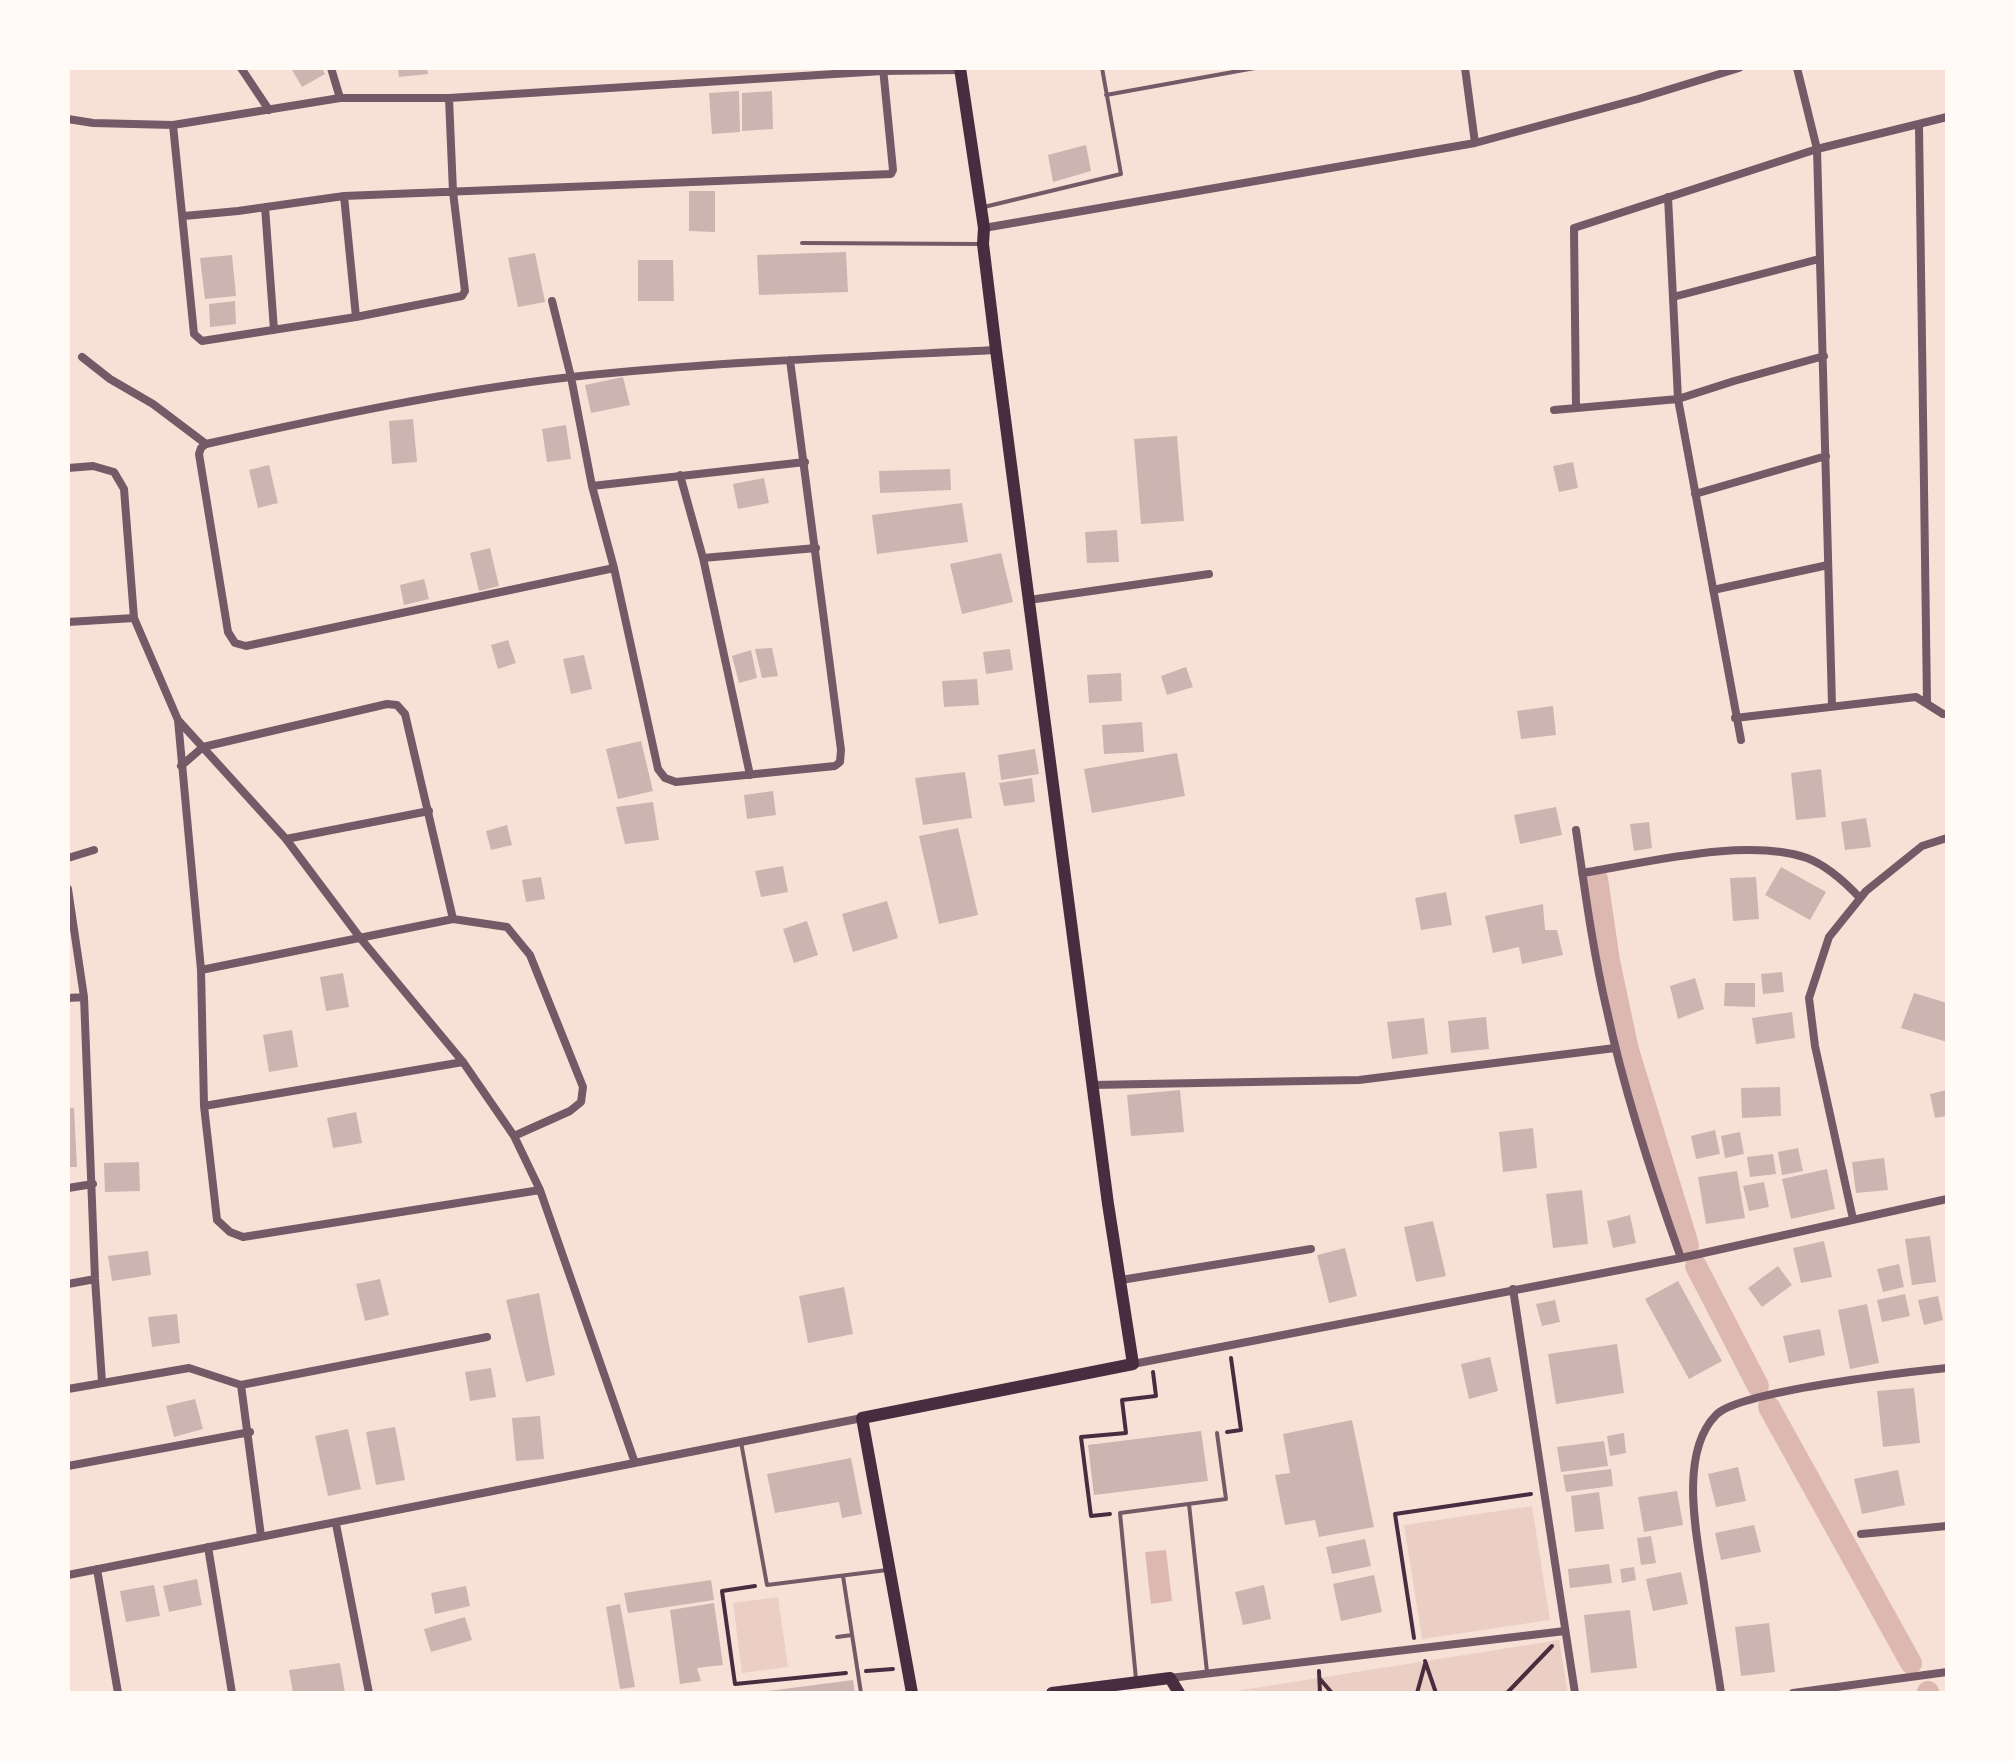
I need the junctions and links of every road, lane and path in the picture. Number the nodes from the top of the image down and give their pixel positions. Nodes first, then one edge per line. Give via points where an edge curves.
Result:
1 (241, 68) edge
2 (331, 68) edge
3 (1102, 68) edge
4 (1255, 68) edge
5 (1465, 68) edge
6 (1739, 68) edge
7 (1797, 68) edge
8 (883, 69) edge
9 (960, 69) edge
10 (1106, 95) junction
11 (340, 98) junction
12 (449, 98) junction
13 (269, 110) junction
14 (1947, 117) edge
15 (68, 119) edge
16 (173, 125) junction
17 (1919, 126) junction
18 (1475, 143) junction
19 (1817, 149) junction
20 (453, 192) junction
21 (344, 196) junction
22 (1668, 197) junction
23 (265, 207) junction
24 (981, 207) junction
25 (184, 216) junction
26 (984, 228) junction
27 (802, 243) dead end
28 (983, 244) junction
29 (1819, 259) junction
30 (1673, 297) junction
31 (552, 301) dead end
32 (356, 317) junction
33 (274, 330) junction
34 (996, 350) junction
35 (1824, 356) junction
36 (82, 357) dead end
37 (790, 360) junction
38 (571, 377) junction
39 (1678, 399) junction
40 (1576, 407) junction
41 (1554, 410) dead end
42 (206, 444) junction
43 (1826, 456) junction
44 (805, 462) junction
45 (68, 468) edge
46 (680, 475) junction
47 (592, 486) junction
48 (1695, 494) junction
49 (816, 548) junction
50 (703, 558) junction
51 (1828, 565) junction
52 (614, 568) junction
53 (1209, 574) dead end
54 (1713, 590) junction
55 (1029, 600) junction
56 (134, 618) junction
57 (68, 622) edge
58 (1927, 702) junction
59 (1832, 705) junction
60 (1947, 714) edge
61 (1735, 718) junction
62 (178, 720) junction
63 (1741, 740) dead end
64 (203, 747) junction
65 (181, 766) junction
66 (750, 775) junction
67 (429, 811) junction
68 (1576, 830) dead end
69 (1947, 838) edge
70 (286, 839) junction
71 (94, 850) dead end
72 (68, 858) edge
73 (1582, 873) junction
74 (68, 889) edge
75 (1860, 898) junction
76 (453, 919) junction
77 (71, 930) edge
78 (361, 939) junction
79 (201, 970) junction
80 (84, 997) junction
81 (68, 998) edge
82 (1615, 1048) junction
83 (463, 1062) junction
84 (1092, 1085) junction
85 (204, 1106) junction
86 (514, 1136) junction
87 (93, 1184) junction
88 (68, 1188) edge
89 (540, 1190) junction
90 (1947, 1199) edge
91 (1853, 1219) junction
92 (1311, 1249) dead end
93 (1681, 1258) junction
94 (95, 1279) junction
95 (1121, 1280) junction
96 (68, 1284) edge
97 (1513, 1289) junction
98 (487, 1337) dead end
99 (1229, 1346) junction
100 (1151, 1361) junction
101 (1133, 1364) junction
102 (1947, 1368) edge
103 (102, 1382) junction
104 (241, 1385) junction
105 (68, 1389) edge
106 (862, 1418) junction
107 (1241, 1430) dead end
108 (250, 1432) junction
109 (1217, 1433) dead end
110 (741, 1442) junction
111 (635, 1463) junction
112 (68, 1466) edge
113 (1544, 1492) junction
114 (1189, 1504) junction
115 (1120, 1513) junction
116 (336, 1524) junction
117 (1947, 1526) edge
118 (1861, 1534) dead end
119 (261, 1536) junction
120 (208, 1547) junction
121 (97, 1569) junction
122 (890, 1570) junction
123 (68, 1575) edge
124 (843, 1576) junction
125 (767, 1585) junction
126 (1565, 1631) junction
127 (852, 1635) junction
128 (837, 1637) dead end
129 (1559, 1640) dead end
130 (1420, 1648) junction
131 (1425, 1662) junction
132 (908, 1667) junction
133 (858, 1672) junction
134 (1207, 1672) junction
135 (1947, 1672) edge
136 (1170, 1678) junction
137 (1319, 1678) dead end
138 (1136, 1682) junction
139 (118, 1693) edge
140 (232, 1693) edge
141 (369, 1693) edge
142 (861, 1693) edge
143 (912, 1693) edge
144 (1052, 1693) edge
145 (1167, 1693) edge
146 (1179, 1693) edge
147 (1332, 1693) edge
148 (1417, 1693) edge
149 (1436, 1693) edge
150 (1507, 1693) edge
151 (1575, 1693) edge
152 (1721, 1693) edge
153 (1793, 1693) edge

1 - 13 street
2 - 11 street
3 - 10 lane
4 - 10 lane
5 - 18 street
6 - 18 street
7 - 19 street
8 - 9 street
8 - 12 street
8 - 20 street via 891,174
9 - 24 main road
10 - 24 lane via 1121,174
11 - 12 street
11 - 13 street
12 - 20 street
13 - 16 street
14 - 17 street
15 - 16 street
16 - 25 street
17 - 19 street
17 - 58 street
18 - 26 street
19 - 22 street
19 - 29 street
20 - 21 street
20 - 32 street via 464,294
21 - 23 street
21 - 32 street
22 - 30 street
22 - 40 street via 1574,228
23 - 25 street
23 - 33 street
24 - 26 main road
25 - 33 street via 196,338
26 - 28 main road
27 - 28 lane
28 - 34 main road
29 - 30 street
29 - 35 street
30 - 39 street
31 - 38 street
32 - 33 street
34 - 37 street
34 - 55 main road
35 - 39 street
35 - 43 street
36 - 42 street
37 - 38 street
37 - 44 street
38 - 42 street via 395,402
38 - 47 street
39 - 40 street
39 - 48 street
40 - 41 street
42 - 52 street via 199,454 228,632 235,643 246,646
43 - 48 street
43 - 51 street
44 - 46 street
44 - 49 street
45 - 56 street via 93,466 114,472 124,489
46 - 47 street
46 - 50 street
47 - 52 street
48 - 54 street
49 - 50 street
49 - 66 street via 840,762
50 - 66 street
51 - 54 street
51 - 59 street
52 - 66 street via 658,769 676,782
53 - 55 street
54 - 61 street
55 - 84 main road
56 - 57 street
56 - 62 street
58 - 59 street via 1916,697
58 - 60 street
59 - 61 street
61 - 63 street
62 - 64 street
62 - 65 street
64 - 65 street
64 - 67 street via 397,705 405,714
64 - 70 street
65 - 79 street
67 - 70 street
67 - 76 street
68 - 73 street
69 - 75 street via 1922,846
70 - 78 street
71 - 72 street
73 - 75 street via 1721,851 1781,852 1808,858 1841,877
73 - 82 street
74 - 77 street
75 - 91 street via 1829,937 1809,998
76 - 78 street
76 - 86 street via 507,927 530,955 583,1087 581,1102 570,1111
77 - 80 street
78 - 79 street
78 - 83 street
79 - 85 street
80 - 81 street
80 - 87 street
82 - 84 street via 1359,1080
82 - 93 street
83 - 85 street
83 - 86 street
84 - 95 main road
85 - 89 street via 217,1220 243,1237
86 - 89 street
87 - 88 street
87 - 94 street
89 - 111 street
90 - 91 street
91 - 93 street
92 - 95 street
93 - 97 street
94 - 96 street
94 - 103 street
95 - 101 main road
97 - 99 street
97 - 113 street
98 - 104 street
99 - 100 street
99 - 107 path
100 - 101 street
100 - 115 path via 1156,1396 1122,1400 1126,1433 1081,1437 1091,1516
101 - 106 main road
102 - 152 street via 1753,1398 1717,1413 1697,1448 1692,1505
103 - 104 street via 189,1368
103 - 105 street
104 - 108 street
106 - 110 street
106 - 122 main road
108 - 112 street
108 - 119 street
109 - 114 lane via 1226,1499
110 - 111 street
110 - 125 lane
111 - 116 street
113 - 126 street
113 - 130 path via 1395,1514
114 - 115 lane
114 - 134 lane
115 - 138 lane
116 - 119 street
116 - 141 street
117 - 118 street
119 - 120 street
120 - 121 street
120 - 140 street
121 - 123 street
121 - 139 street
122 - 124 lane
122 - 132 main road
124 - 125 lane
124 - 127 lane
125 - 133 path via 722,1591 735,1684
126 - 130 street
126 - 151 street
127 - 128 lane
127 - 133 lane
129 - 150 path
130 - 131 path
130 - 134 street
131 - 148 path
131 - 149 path
132 - 133 path
132 - 143 main road
133 - 142 lane
134 - 136 street
135 - 153 street
136 - 138 main road
136 - 145 main road
136 - 146 main road
137 - 147 path
138 - 144 main road

